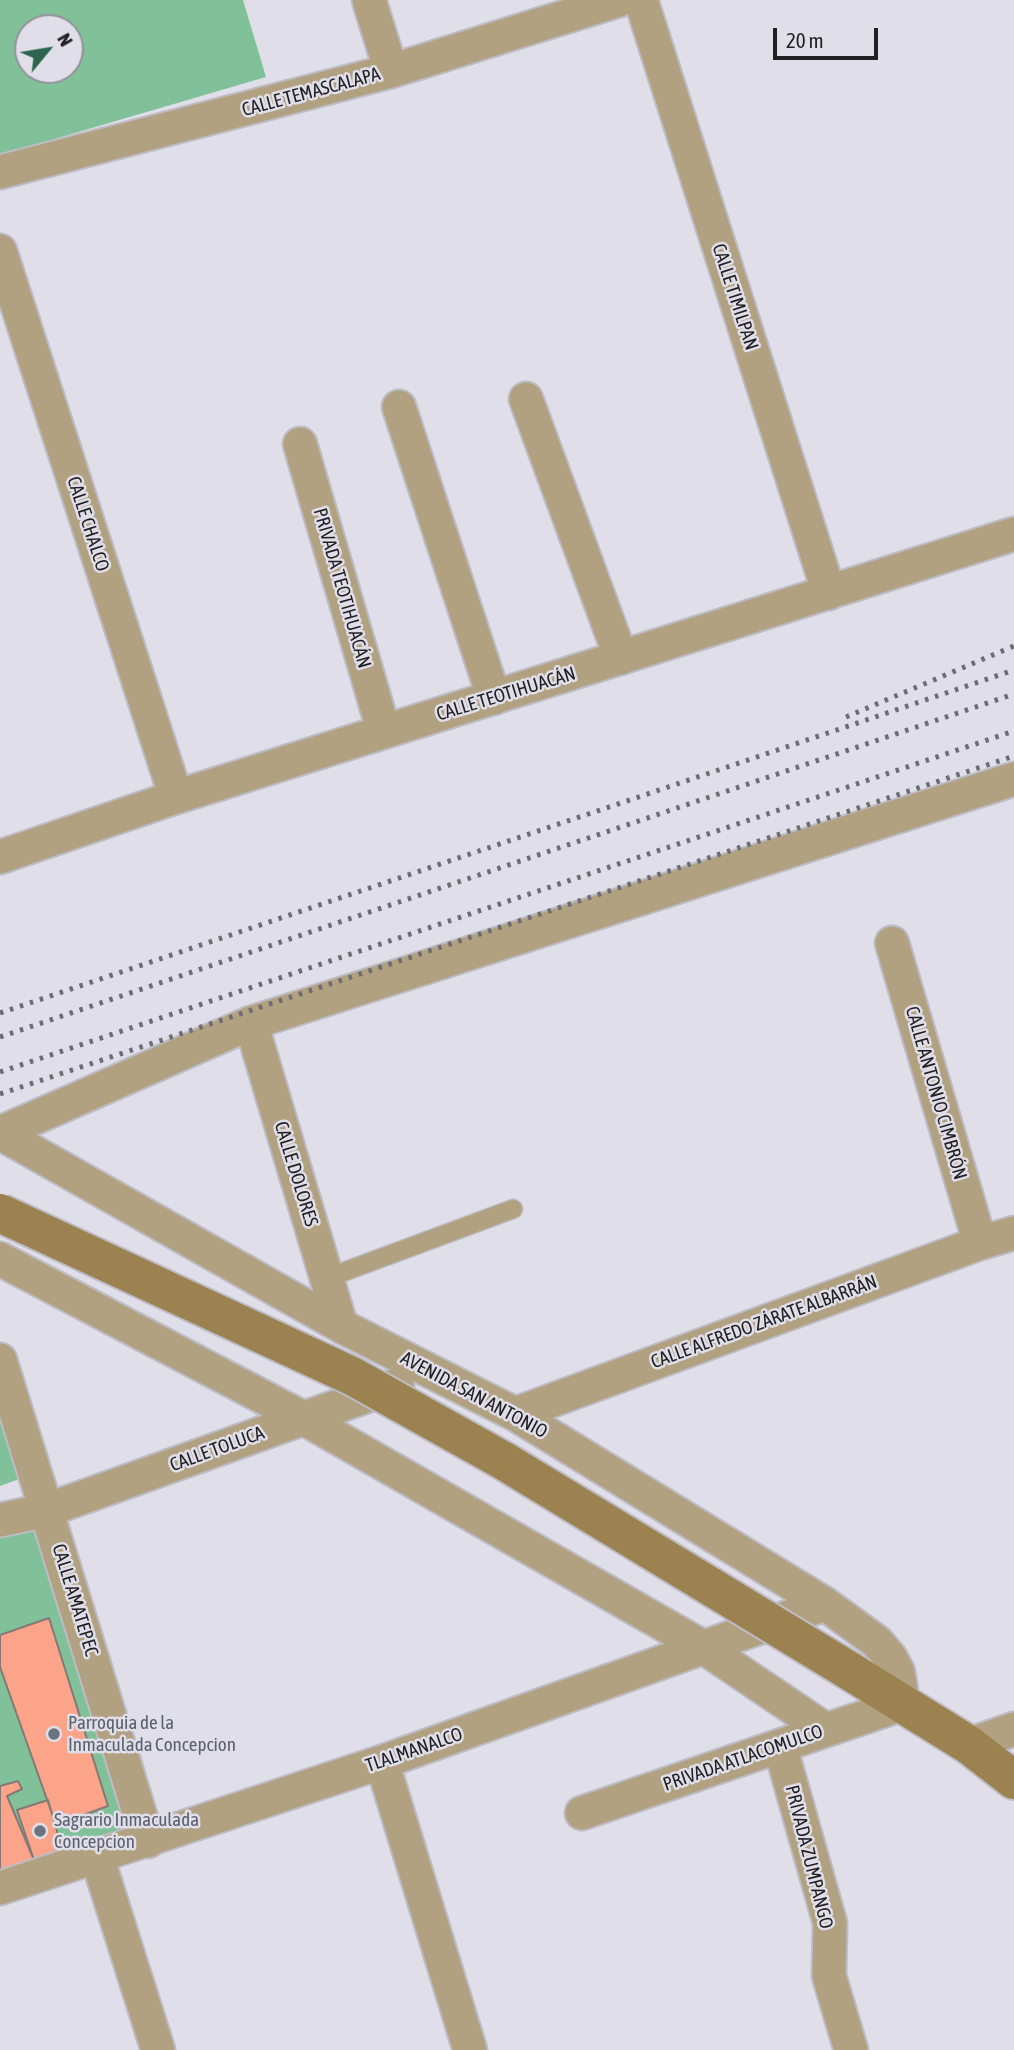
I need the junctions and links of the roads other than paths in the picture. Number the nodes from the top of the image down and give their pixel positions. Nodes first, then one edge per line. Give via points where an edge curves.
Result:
1 (369, 0) edge
2 (641, 0) edge
3 (608, 2) edge
4 (391, 71) junction
5 (0, 172) edge
6 (0, 251) edge
7 (526, 399) dead end
8 (399, 407) dead end
9 (300, 443) dead end
10 (1014, 534) edge
11 (829, 593) junction
12 (621, 658) junction
13 (494, 698) junction
14 (384, 732) junction
15 (1014, 779) edge
16 (176, 796) junction
17 (0, 857) edge
18 (892, 943) dead end
19 (251, 1023) junction
20 (0, 1133) edge
21 (513, 1209) dead end
22 (0, 1213) edge
23 (1004, 1243) edge
24 (0, 1259) edge
25 (327, 1278) junction
26 (341, 1326) junction
27 (0, 1360) edge
28 (433, 1372) junction
29 (515, 1414) junction
30 (303, 1418) junction
31 (47, 1510) junction
32 (0, 1520) edge
33 (825, 1604) junction
34 (703, 1647) junction
35 (903, 1704) junction
36 (1014, 1729) edge
37 (826, 1730) junction
38 (969, 1745) junction
39 (780, 1746) junction
40 (382, 1762) junction
41 (1014, 1780) edge
42 (582, 1813) dead end
43 (148, 1841) junction
44 (97, 1857) junction
45 (0, 1888) edge
46 (159, 2050) edge
47 (470, 2050) edge
48 (850, 2050) edge

1 - 4 street
2 - 11 street, CALLE TIMILPAN
3 - 4 street, CALLE TEMASCALAPA
4 - 5 street, CALLE TEMASCALAPA
6 - 16 street, CALLE CHALCO
7 - 12 street
8 - 13 street
9 - 14 street, PRIVADA TEOTIHUACÁN
10 - 11 street, CALLE TEOTIHUACÁN
11 - 12 street, CALLE TEOTIHUACÁN
12 - 13 street, CALLE TEOTIHUACÁN
13 - 14 street, CALLE TEOTIHUACÁN
14 - 16 street, CALLE TEOTIHUACÁN
15 - 19 street
16 - 17 street, CALLE TEOTIHUACÁN
18 - 23 street, CALLE ANTONIO CIMBRÓN
19 - 20 street
19 - 25 street, CALLE DOLORES
20 - 26 street, AVENIDA SAN ANTONIO
21 - 25 lane
22 - 35 main road, bridge via 352,1376 504,1461
23 - 29 street, CALLE ALFREDO ZÁRATE ALBARRÁN
24 - 30 street
25 - 26 street, CALLE DOLORES
26 - 28 street, AVENIDA SAN ANTONIO
27 - 31 street, CALLE AMATEPEC
28 - 29 street, AVENIDA SAN ANTONIO
28 - 30 street, CALLE TOLUCA
29 - 33 street, AVENIDA SAN ANTONIO
30 - 31 street, CALLE TOLUCA
30 - 34 street
31 - 32 street, CALLE TOLUCA
31 - 43 street, CALLE AMATEPEC
33 - 34 street, TLALMANALCO
33 - 35 street, AVENIDA SAN ANTONIO via 890,1657 898,1672
34 - 37 street
34 - 40 street, TLALMANALCO
35 - 37 street, PRIVADA ATLACOMULCO
35 - 38 main road
36 - 38 street
37 - 39 street, PRIVADA ATLACOMULCO
38 - 41 main road
39 - 42 street, PRIVADA ATLACOMULCO
39 - 48 street, PRIVADA ZUMPANGO via 830,1923 829,1976
40 - 43 street, TLALMANALCO
40 - 47 street
43 - 44 street, TLALMANALCO
44 - 45 street, TLALMANALCO
44 - 46 street

